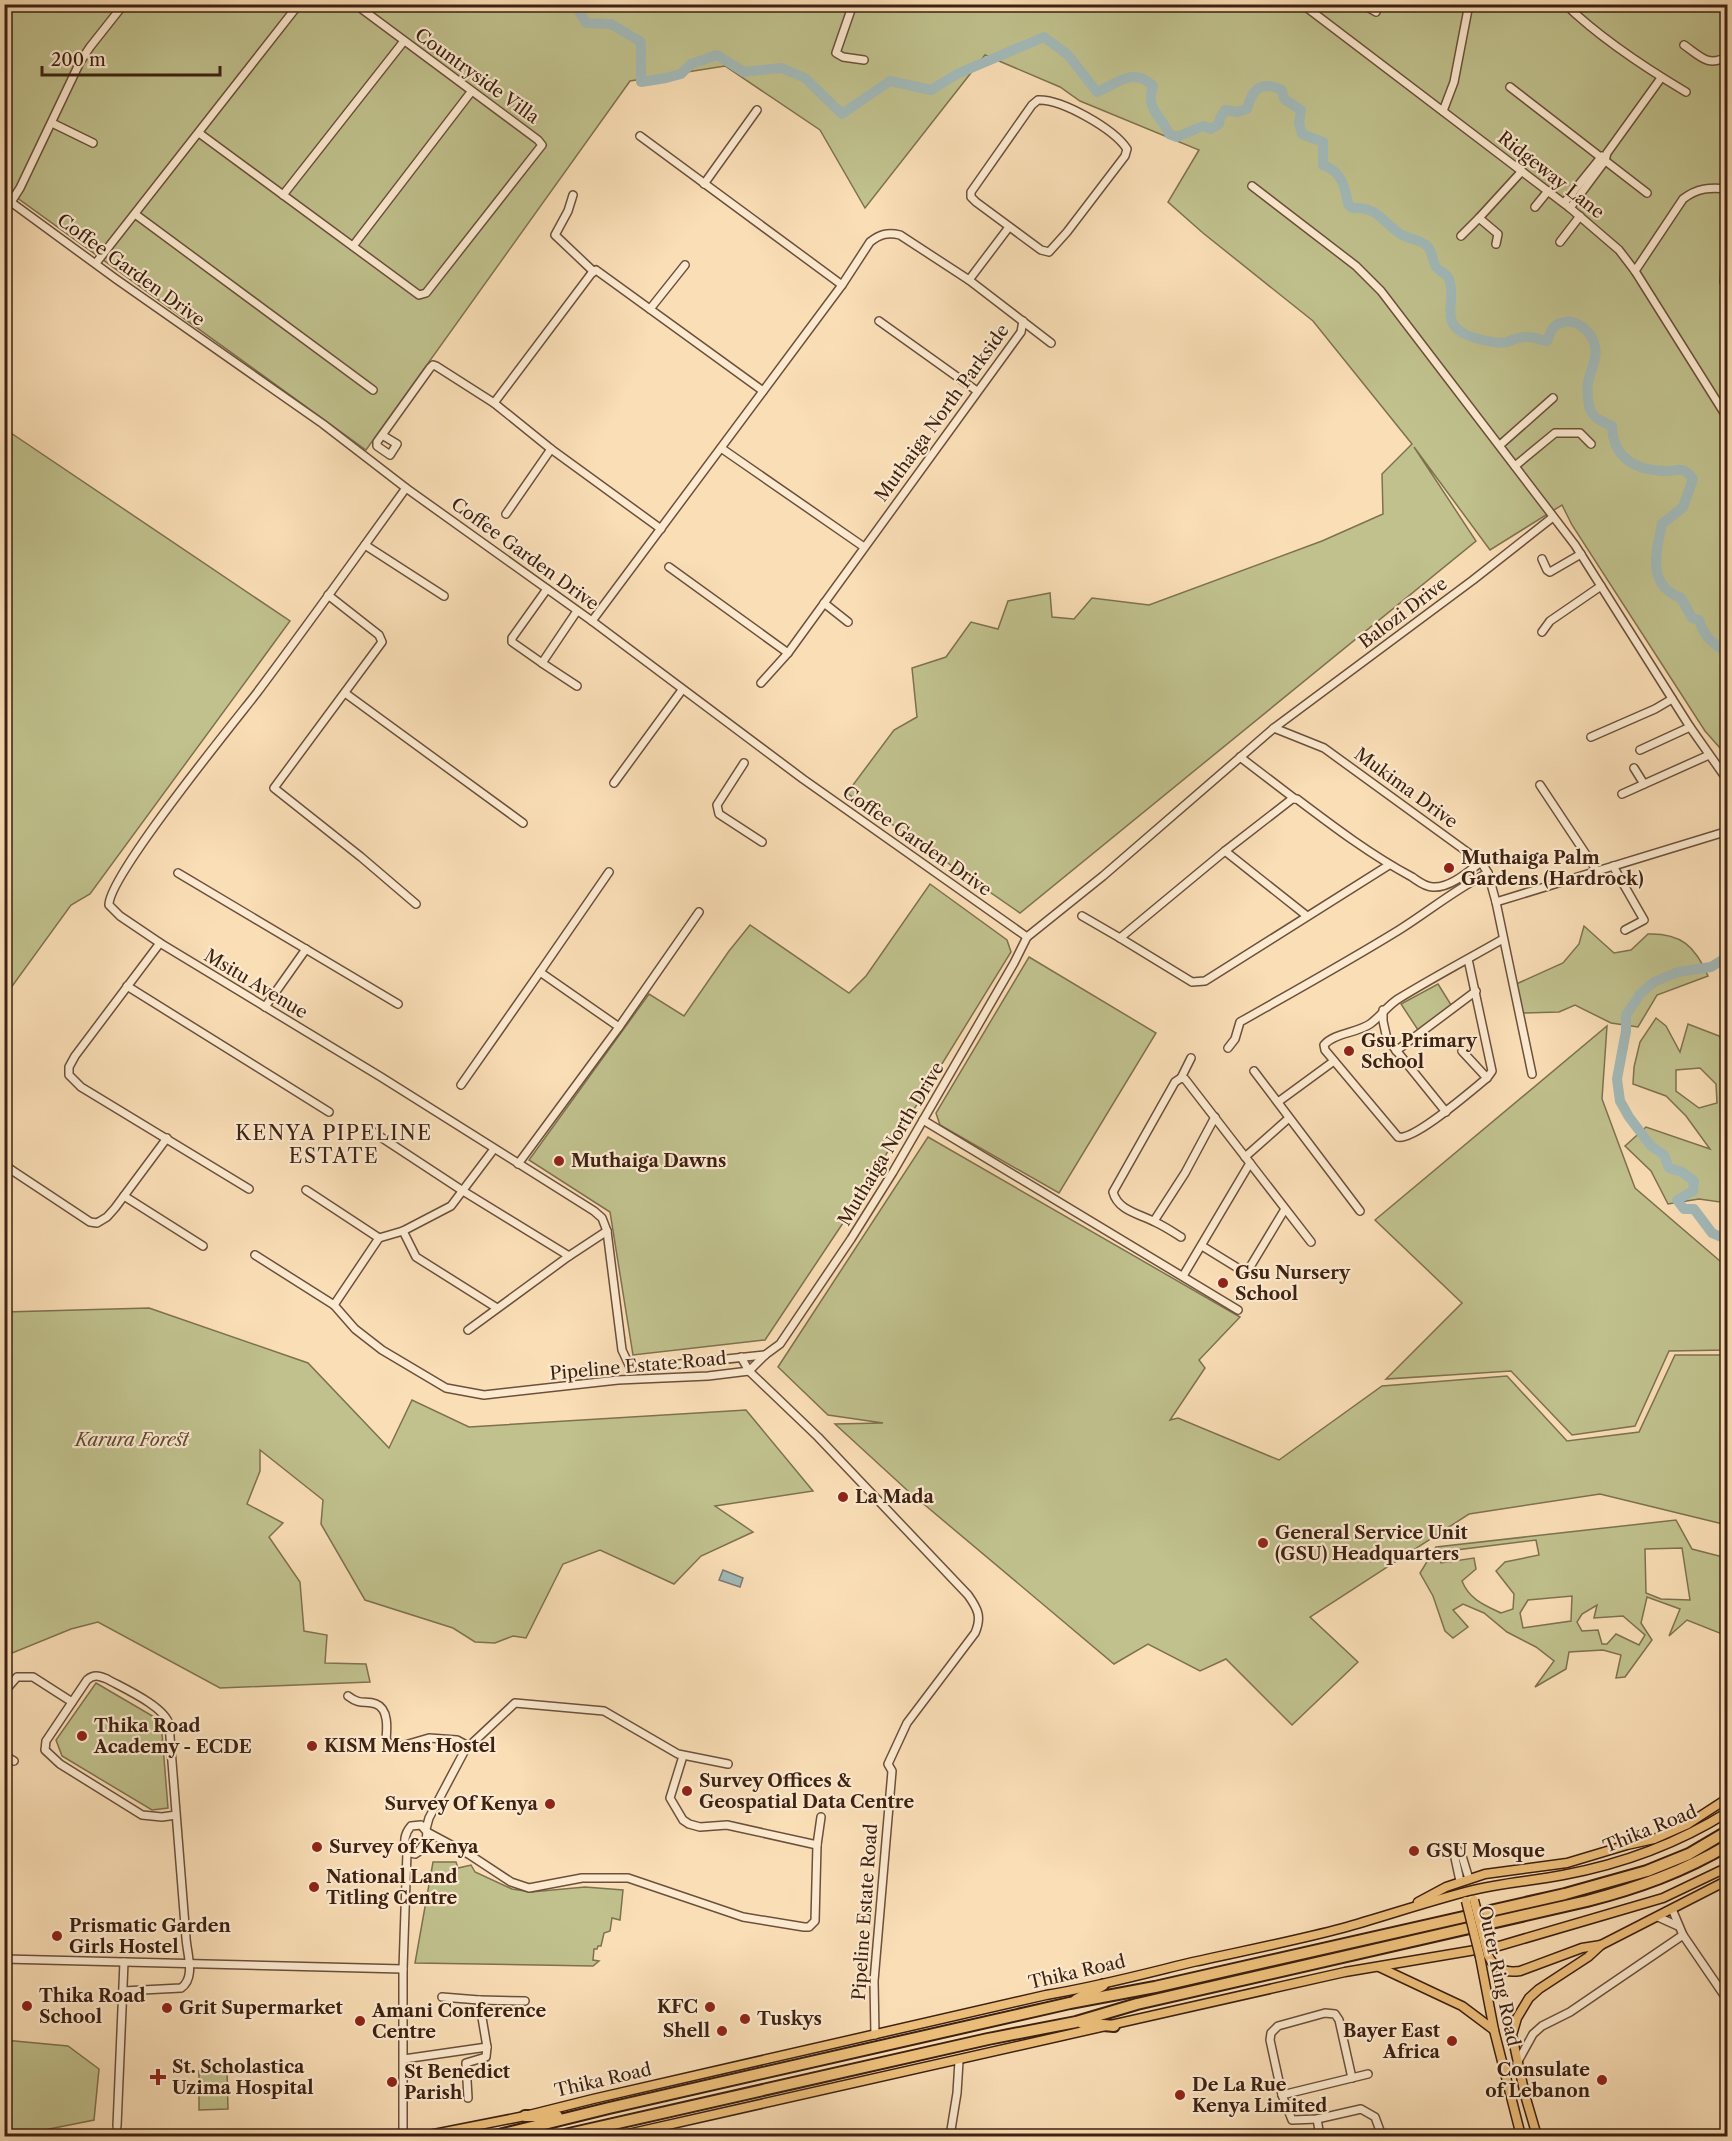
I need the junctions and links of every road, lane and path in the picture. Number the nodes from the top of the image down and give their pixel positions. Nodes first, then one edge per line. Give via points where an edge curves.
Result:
1 (124, 4) edge
2 (299, 4) edge
3 (355, 4) edge
4 (853, 4) edge
5 (1302, 4) edge
6 (1362, 4) edge
7 (1469, 4) edge
8 (1566, 4) edge
9 (1376, 12) dead end
10 (404, 41) junction
11 (1684, 45) dead end
12 (1728, 56) edge
13 (864, 60) dead end
14 (1661, 78) junction
15 (1510, 87) dead end
16 (471, 92) junction
17 (1686, 92) dead end
18 (757, 110) dead end
19 (1443, 111) junction
20 (52, 123) junction
21 (199, 133) junction
22 (640, 136) dead end
23 (93, 143) dead end
24 (1604, 157) junction
25 (1522, 171) junction
26 (704, 184) junction
27 (1252, 186) dead end
28 (1728, 189) edge
29 (1548, 191) junction
30 (1647, 193) dead end
31 (283, 195) junction
32 (573, 195) dead end
33 (4, 197) edge
34 (12, 203) junction
35 (1567, 205) junction
36 (1535, 207) dead end
37 (4, 213) edge
38 (135, 214) junction
39 (1580, 216) junction
40 (1728, 217) edge
41 (1479, 218) junction
42 (1009, 227) junction
43 (1461, 236) dead end
44 (1560, 242) dead end
45 (1496, 244) dead end
46 (353, 246) junction
47 (96, 263) junction
48 (685, 265) dead end
49 (595, 271) junction
50 (1635, 271) junction
51 (969, 280) junction
52 (1724, 282) dead end
53 (842, 285) junction
54 (650, 309) junction
55 (879, 321) dead end
56 (1023, 321) junction
57 (1051, 343) dead end
58 (373, 390) dead end
59 (763, 391) junction
60 (977, 391) junction
61 (1553, 398) dead end
62 (494, 403) junction
63 (1728, 419) edge
64 (382, 435) dead end
65 (1591, 444) dead end
66 (1500, 446) junction
67 (721, 448) junction
68 (551, 449) junction
69 (1515, 466) junction
70 (406, 488) junction
71 (506, 514) dead end
72 (1553, 517) junction
73 (661, 529) junction
74 (365, 545) junction
75 (864, 547) junction
76 (1581, 554) junction
77 (1542, 559) dead end
78 (669, 567) dead end
79 (1601, 586) junction
80 (547, 589) junction
81 (328, 595) junction
82 (444, 596) dead end
83 (824, 603) junction
84 (577, 611) junction
85 (592, 621) junction
86 (848, 622) dead end
87 (1542, 632) dead end
88 (788, 654) junction
89 (542, 663) junction
90 (761, 683) dead end
91 (577, 686) dead end
92 (682, 690) junction
93 (345, 693) junction
94 (1672, 699) junction
95 (1690, 727) junction
96 (1274, 728) junction
97 (1591, 737) dead end
98 (1641, 750) dead end
99 (1709, 755) junction
100 (1240, 757) junction
101 (744, 763) dead end
102 (1634, 768) dead end
103 (1728, 781) edge
104 (614, 783) dead end
105 (1644, 784) junction
106 (1540, 785) dead end
107 (1622, 794) dead end
108 (1295, 799) junction
109 (523, 823) dead end
110 (1728, 831) edge
111 (762, 842) dead end
112 (1225, 850) junction
113 (1481, 862) junction
114 (1389, 865) junction
115 (1613, 866) junction
116 (1597, 871) junction
117 (609, 872) dead end
118 (178, 873) dead end
119 (1488, 873) junction
120 (1496, 902) junction
121 (416, 904) dead end
122 (699, 912) dead end
123 (1082, 916) dead end
124 (1307, 916) junction
125 (1624, 930) dead end
126 (1027, 937) junction
127 (1120, 938) junction
128 (1503, 939) junction
129 (160, 943) junction
130 (306, 949) junction
131 (1468, 959) junction
132 (540, 972) junction
133 (127, 986) junction
134 (1476, 991) junction
135 (398, 1004) dead end
136 (265, 1007) junction
137 (1383, 1011) junction
138 (619, 1027) junction
139 (1228, 1048) dead end
140 (1396, 1051) junction
141 (1462, 1051) dead end
142 (1191, 1058) dead end
143 (1334, 1061) junction
144 (1254, 1071) dead end
145 (1532, 1074) dead end
146 (1181, 1078) junction
147 (1487, 1078) junction
148 (461, 1085) dead end
149 (1278, 1102) junction
150 (330, 1112) dead end
151 (1446, 1112) junction
152 (1215, 1117) junction
153 (1289, 1118) junction
154 (923, 1120) junction
155 (367, 1128) dead end
156 (167, 1138) junction
157 (494, 1149) junction
158 (1247, 1160) junction
159 (518, 1164) junction
160 (7, 1167) edge
161 (4, 1178) edge
162 (249, 1189) dead end
163 (306, 1190) dead end
164 (463, 1191) junction
165 (124, 1196) junction
166 (1285, 1209) junction
167 (1360, 1211) dead end
168 (1154, 1221) junction
169 (403, 1231) junction
170 (607, 1231) junction
171 (1181, 1237) dead end
172 (379, 1238) junction
173 (1311, 1242) dead end
174 (203, 1246) dead end
175 (1202, 1246) junction
176 (255, 1255) dead end
177 (569, 1256) junction
178 (1184, 1276) junction
179 (334, 1305) junction
180 (497, 1308) junction
181 (1238, 1310) dead end
182 (468, 1330) dead end
183 (765, 1355) junction
184 (741, 1358) junction
185 (749, 1371) junction
186 (4, 1692) edge
187 (348, 1696) dead end
188 (72, 1702) junction
189 (470, 1747) junction
190 (4, 1755) edge
191 (683, 1756) junction
192 (14, 1761) dead end
193 (728, 1764) dead end
194 (1728, 1798) edge
195 (1728, 1812) edge
196 (176, 1815) junction
197 (821, 1817) dead end
198 (1682, 1826) junction
199 (425, 1829) junction
200 (1728, 1831) edge
201 (1672, 1841) junction
202 (817, 1845) junction
203 (1728, 1845) edge
204 (407, 1852) junction
205 (418, 1852) junction
206 (408, 1868) junction
207 (1724, 1870) edge
208 (1485, 1874) junction
209 (1727, 1880) edge
210 (1513, 1883) junction
211 (1469, 1896) junction
212 (1672, 1909) junction
213 (1402, 1911) junction
214 (1658, 1917) junction
215 (1678, 1926) junction
216 (1683, 1935) junction
217 (1601, 1945) junction
218 (1484, 1956) junction
219 (4, 1959) edge
220 (124, 1962) junction
221 (191, 1965) junction
222 (1377, 1966) junction
223 (403, 1969) junction
224 (1103, 1985) junction
225 (123, 1991) junction
226 (442, 1997) dead end
227 (479, 2000) junction
228 (525, 2001) dead end
229 (1728, 2001) edge
230 (1070, 2003) junction
231 (1076, 2022) junction
232 (1114, 2026) junction
233 (1494, 2030) junction
234 (875, 2035) junction
235 (487, 2048) junction
236 (404, 2059) junction
237 (959, 2061) junction
238 (1517, 2063) junction
239 (1368, 2074) dead end
240 (1352, 2078) junction
241 (1282, 2095) junction
242 (468, 2098) dead end
243 (577, 2115) junction
244 (525, 2116) junction
245 (1317, 2119) junction
246 (117, 2126) dead end
247 (572, 2135) edge
248 (403, 2136) edge
249 (424, 2136) edge
250 (495, 2136) edge
251 (560, 2136) edge
252 (619, 2136) edge
253 (950, 2136) edge
254 (1320, 2136) edge
255 (1382, 2136) edge
256 (1521, 2136) edge
257 (1537, 2136) edge

1 - 20 street via 80,62
2 - 21 street
3 - 10 street, Countryside Villa
4 - 13 street via 836,53
5 - 19 street, Ridgeway Lane
6 - 9 street
7 - 19 street via 1454,82
8 - 14 street
10 - 16 street, Countryside Villa
10 - 31 street
11 - 12 street via 1709,61 1719,62
14 - 17 street
14 - 24 street
15 - 24 street
16 - 46 street
16 - 46 street, Countryside Villa via 542,145 520,175 423,295
18 - 26 street
19 - 25 street, Ridgeway Lane
20 - 23 street
20 - 34 street
21 - 31 street
21 - 38 street
22 - 26 street
24 - 30 street
24 - 35 street
25 - 29 street, Ridgeway Lane
25 - 41 street
26 - 53 street
27 - 66 street via 1371,279
28 - 50 street via 1706,188 1683,199
29 - 35 street, Ridgeway Lane
29 - 36 street
31 - 46 street
32 - 49 street via 555,235
33 - 34 street, Coffee Garden Drive
34 - 37 street
34 - 47 street, Coffee Garden Drive
35 - 39 street, Ridgeway Lane
38 - 47 street
38 - 58 street
39 - 44 street
39 - 50 street, Ridgeway Lane via 1619,250
40 - 52 street
41 - 43 street
41 - 45 street via 1498,234
42 - 42 street via 976,202 970,192 1038,100 1069,109 1123,143 1127,149 1125,156 1054,249 1041,250
42 - 51 street
47 - 70 street, Coffee Garden Drive
48 - 54 street
49 - 54 street
49 - 62 street
50 - 63 street, Ridgeway Lane
51 - 53 street, Muthaiga North Parkside via 900,235 887,233 870,242
51 - 56 street, Muthaiga North Parkside
53 - 59 street, Muthaiga North Parkside
54 - 59 street
55 - 60 street
56 - 57 street
56 - 60 street, Muthaiga North Parkside via 1021,332
59 - 67 street, Muthaiga North Parkside
60 - 75 street, Muthaiga North Parkside
61 - 66 street
62 - 64 street via 436,366 430,368
62 - 68 street
65 - 69 street via 1580,433 1559,431
66 - 69 street
67 - 73 street, Muthaiga North Parkside
67 - 75 street
68 - 71 street
68 - 73 street
69 - 72 street
70 - 74 street, Msitu Avenue
70 - 80 street, Coffee Garden Drive
72 - 76 street
72 - 96 street, Balozi Drive
73 - 85 street, Muthaiga North Parkside
74 - 81 street, Msitu Avenue
74 - 82 street
75 - 83 street, Muthaiga North Parkside
76 - 77 street via 1550,572
76 - 79 street
78 - 88 street
79 - 87 street via 1551,621
79 - 94 street
80 - 84 street, Coffee Garden Drive
80 - 89 street via 512,638 512,642
81 - 93 street via 382,638
81 - 129 street, Msitu Avenue via 145,840 110,895 111,908
83 - 86 street
83 - 88 street, Muthaiga North Parkside
84 - 85 street, Coffee Garden Drive
84 - 89 street
85 - 92 street, Coffee Garden Drive
88 - 90 street, Muthaiga North Parkside
89 - 91 street
92 - 104 street
92 - 126 street, Coffee Garden Drive
93 - 109 street
93 - 121 street via 274,789
94 - 95 street
94 - 97 street
95 - 98 street
95 - 99 street
96 - 100 street, Balozi Drive
96 - 113 street, Mukima Drive via 1324,748
99 - 103 street
99 - 105 street
100 - 108 street
100 - 126 street, Balozi Drive
101 - 111 street via 717,808 719,814
102 - 105 street
105 - 107 street
106 - 116 street
108 - 112 street via 1288,800
108 - 114 street
110 - 115 street
112 - 124 street
112 - 127 street
113 - 114 street via 1454,881 1432,887
113 - 119 street, Mukima Drive
114 - 124 street
115 - 116 street
115 - 125 street via 1644,920
116 - 120 street
117 - 132 street
118 - 130 street
119 - 120 street, Mukima Drive
119 - 139 street via 1240,1022
120 - 128 street, Mukima Drive
122 - 138 street
123 - 127 street
124 - 127 street via 1205,981 1192,982
126 - 154 street, Muthaiga North Drive
128 - 131 street
128 - 145 street, Mukima Drive
129 - 133 street
129 - 136 street, Msitu Avenue
130 - 135 street
130 - 136 street
131 - 134 street
131 - 137 street
132 - 138 street
132 - 148 street
133 - 150 street
133 - 156 street via 75,1056 69,1075 81,1087
134 - 140 street
134 - 147 street via 1492,1064
136 - 157 street, Msitu Avenue
137 - 140 street via 1384,1033
137 - 143 street via 1372,1023 1325,1042 1325,1050
138 - 159 street
140 - 151 street
141 - 147 street
142 - 146 street
143 - 149 street
143 - 151 street via 1398,1137 1408,1137
144 - 149 street
146 - 152 street
146 - 168 street via 1175,1082 1113,1192 1122,1207
147 - 151 street
149 - 153 street
152 - 158 street
152 - 168 street
153 - 158 street
153 - 167 street
154 - 178 street
154 - 183 street, Muthaiga North Drive via 851,1239 780,1344
155 - 164 street
156 - 162 street
156 - 165 street
157 - 159 street, Msitu Avenue
157 - 164 street
158 - 166 street
158 - 175 street
159 - 170 street, Msitu Avenue via 594,1211
160 - 161 street
160 - 165 street via 90,1222 107,1217
163 - 172 street
164 - 169 street via 451,1206
164 - 177 street
165 - 174 street
166 - 173 street
166 - 175 street via 1247,1272
168 - 171 street
169 - 172 street
169 - 180 street via 416,1257
170 - 177 street
170 - 184 street via 622,1350 628,1364 651,1367
172 - 179 street
175 - 178 street
176 - 179 street, Pipeline Estate Road
177 - 180 street
178 - 181 street
179 - 185 street, Pipeline Estate Road via 355,1329 382,1350 446,1388 484,1395
180 - 182 street
183 - 184 street
183 - 185 street
184 - 185 street
185 - 234 street, Pipeline Estate Road via 818,1437 968,1595 980,1620 975,1633 907,1724 888,1764 892,1771 874,1981
186 - 188 street via 18,1677 29,1676
187 - 189 street via 381,1708 387,1722 386,1740 391,1745 398,1747 429,1738 457,1740
188 - 196 street via 46,1741 48,1755 142,1815
188 - 196 street via 87,1680 100,1676 165,1715
189 - 191 street via 514,1703 520,1702 604,1711
189 - 199 street via 458,1760
190 - 192 street
191 - 193 street
191 - 202 street via 670,1798 683,1820 700,1827 727,1825
194 - 198 main road
195 - 201 main road, Thika Road
196 - 221 street
197 - 202 street
198 - 201 main road
198 - 208 main road via 1654,1839 1567,1863
199 - 202 street via 511,1882 529,1888 582,1878 628,1878 743,1917 804,1927 815,1921
199 - 204 street via 411,1826 404,1845
199 - 205 street via 426,1841
200 - 230 highway, Thika Road via 1689,1854 1604,1884
201 - 210 main road, Thika Road via 1613,1864
203 - 231 highway via 1674,1874 1622,1892 1137,2004
204 - 205 street
204 - 206 street
205 - 206 street
206 - 223 street
207 - 209 main road
207 - 222 main road via 1663,1898 1499,1946
208 - 210 main road
208 - 213 main road via 1446,1887
209 - 212 main road
210 - 211 main road, Thika Road
211 - 213 main road, Thika Road
211 - 218 main road, Outer Ring Road, bridge
212 - 214 main road
212 - 215 street
213 - 224 main road, Thika Road
214 - 215 street
214 - 217 main road
215 - 216 street
216 - 229 street
216 - 238 street via 1542,2026
217 - 218 main road, Outer Ring Road via 1512,1972 1502,1970
217 - 238 main road, Outer Ring Road via 1539,1989 1523,2007 1512,2036
218 - 233 main road, Outer Ring Road
219 - 220 street
220 - 221 street
220 - 225 street
221 - 223 street
221 - 225 street via 186,1985 181,1988
222 - 232 main road
222 - 233 main road via 1462,2006
223 - 236 street
224 - 230 highway
224 - 234 main road, Thika Road
225 - 246 street
226 - 227 street
227 - 228 street
227 - 235 street
230 - 243 highway, Thika Road
231 - 232 highway
231 - 247 highway via 977,2041
232 - 237 main road
233 - 256 main road, Outer Ring Road
234 - 244 main road, Thika Road
235 - 236 street
235 - 242 street via 486,2057 466,2063
236 - 248 street
237 - 252 main road
237 - 253 street
238 - 257 main road, Outer Ring Road
239 - 240 street
240 - 241 street
240 - 241 street via 1337,2016 1325,2013 1278,2026 1271,2033
241 - 245 street via 1292,2120
243 - 244 highway
243 - 250 highway, Thika Road
244 - 249 main road, Thika Road
245 - 254 street
245 - 255 street via 1364,2110 1375,2117
247 - 251 highway

